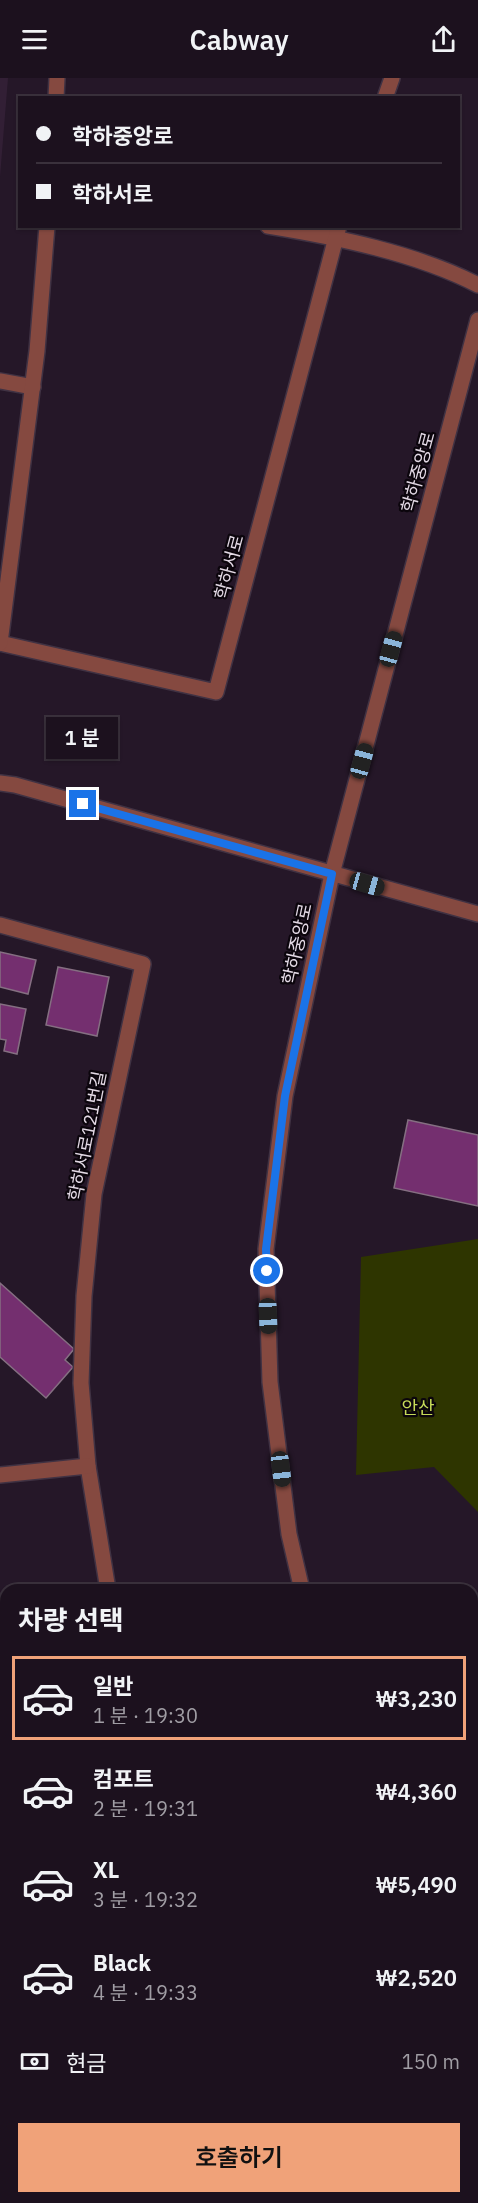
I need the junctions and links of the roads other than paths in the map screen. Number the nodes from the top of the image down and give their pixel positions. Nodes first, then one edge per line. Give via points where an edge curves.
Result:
1 (57, 78) edge
2 (392, 78) edge
3 (56, 96) edge
4 (386, 96) edge
5 (47, 228) edge
6 (291, 228) edge
7 (337, 232) edge
8 (478, 285) edge
9 (478, 320) edge
10 (0, 381) edge
11 (33, 387) junction
12 (0, 643) edge
13 (0, 783) edge
14 (332, 874) junction
15 (478, 914) edge
16 (0, 925) edge
17 (88, 1466) junction
18 (0, 1475) edge
19 (107, 1584) edge
20 (301, 1584) edge

1 - 3 street
2 - 4 street
5 - 11 street, 학하서로
6 - 7 street
7 - 8 street via 451,271
7 - 12 street, 학하서로 via 216,692
9 - 14 street, 학하중앙로
10 - 11 street
11 - 12 street, 학하서로
13 - 14 street via 15,784
14 - 15 street
14 - 20 street, 학하중앙로 via 285,1096 266,1249 270,1382 289,1533
16 - 17 street, 학하서로121번길 via 143,964 94,1194 81,1383
17 - 18 street
17 - 19 street, 학하서로121번길

